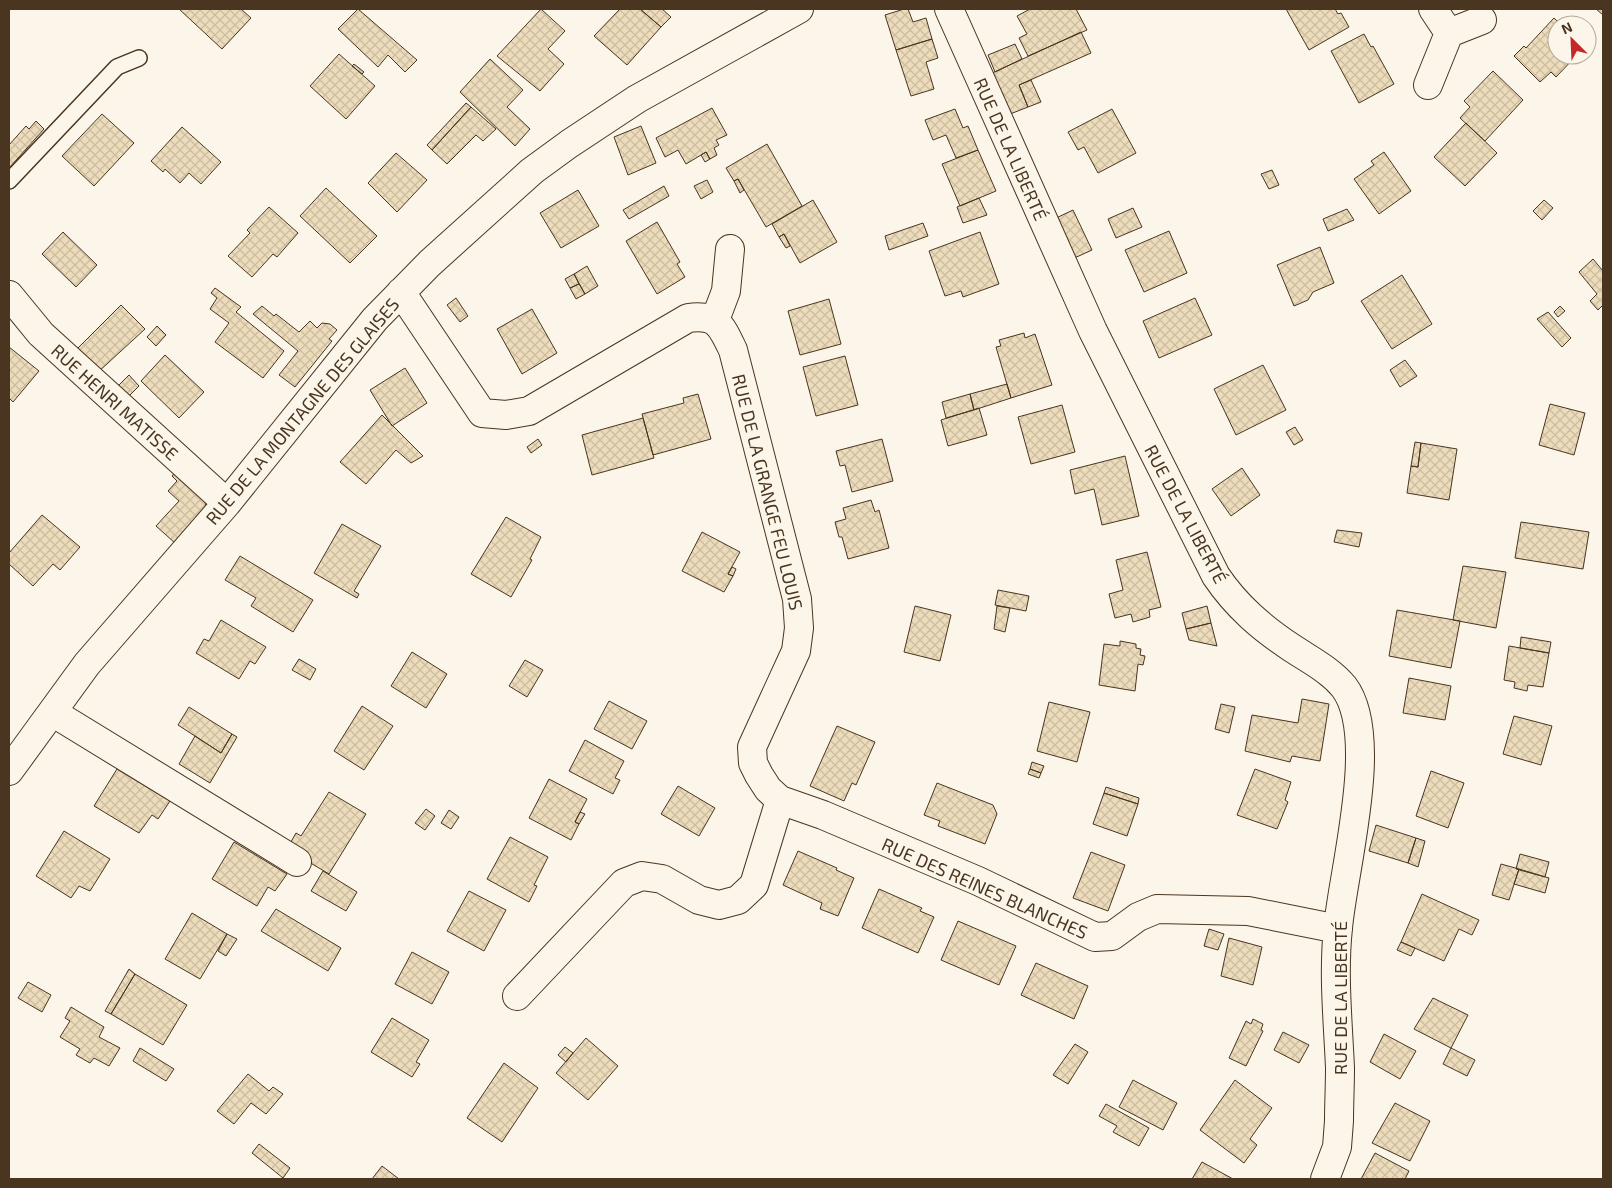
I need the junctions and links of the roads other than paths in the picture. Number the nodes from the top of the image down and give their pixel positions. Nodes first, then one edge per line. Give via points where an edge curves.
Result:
1 (799, 9) edge
2 (949, 9) edge
3 (1433, 9) edge
4 (1482, 20) dead end
5 (1449, 33) junction
6 (139, 58) dead end
7 (1428, 85) dead end
8 (9, 181) edge
9 (730, 249) dead end
10 (401, 292) junction
11 (9, 295) edge
12 (715, 320) junction
13 (227, 503) junction
14 (52, 712) junction
15 (9, 771) edge
16 (780, 800) junction
17 (296, 862) dead end
18 (1338, 929) junction
19 (517, 996) dead end
20 (1325, 1179) edge

1 - 10 street, RUE DE LA MONTAGNE DES GLAISES via 638,100 569,144 532,172
2 - 18 street, RUE DE LA LIBERTÉ via 1093,331 1216,576 1247,615 1327,671 1344,688 1353,707 1358,731 1359,777 1354,834
3 - 5 street
4 - 5 street
5 - 7 street
6 - 8 lane via 117,67
9 - 12 street via 726,291
10 - 12 street via 482,413 506,415 529,411 688,318 702,316
10 - 13 street, RUE DE LA MONTAGNE DES GLAISES via 375,319
11 - 13 street, RUE HENRI MATISSE via 41,334
12 - 16 street, RUE DE LA GRANGE FEU LOUIS via 733,350 797,598 799,628 796,651 752,747 753,763 759,775
13 - 14 street, RUE DE LA MONTAGNE DES GLAISES via 87,664
14 - 15 street, RUE DE LA MONTAGNE DES GLAISES
14 - 17 street
16 - 18 street, RUE DES REINES BLANCHES via 978,881 1095,937 1112,936 1138,917 1157,909 1248,911
16 - 19 street via 754,885 738,900 719,905 699,900 662,879 642,876 624,883
18 - 20 street, RUE DE LA LIBERTÉ via 1339,1121 1337,1147

